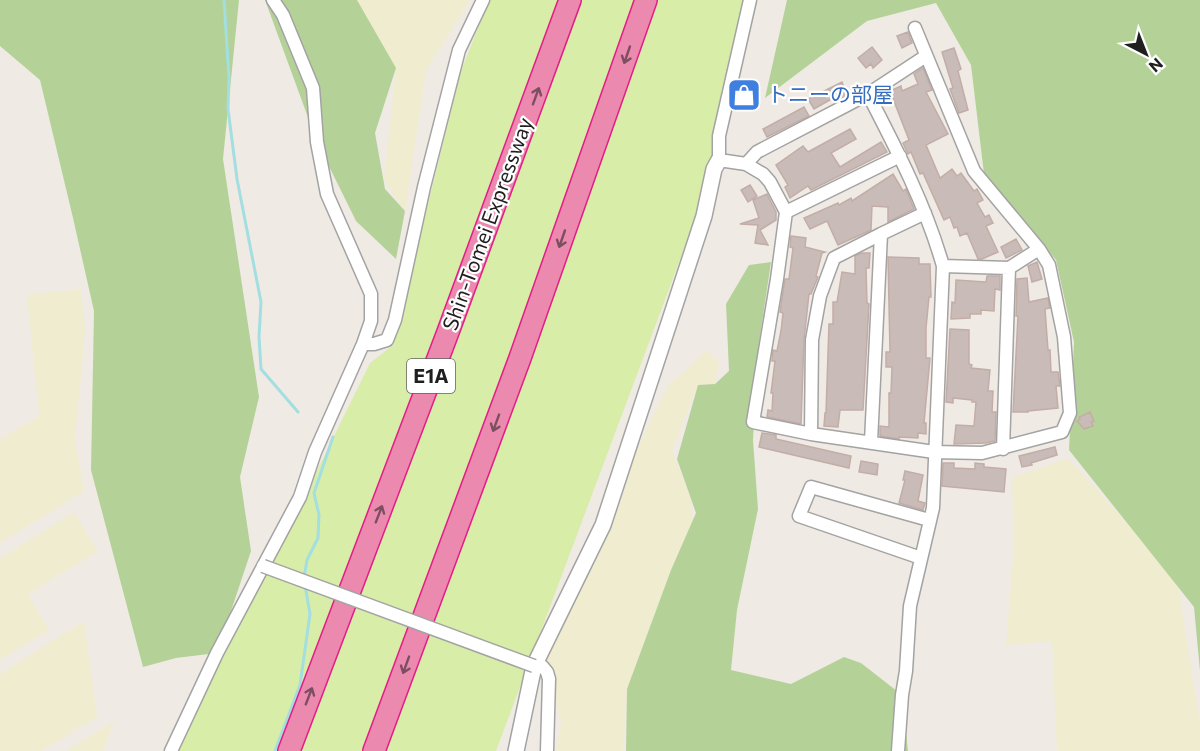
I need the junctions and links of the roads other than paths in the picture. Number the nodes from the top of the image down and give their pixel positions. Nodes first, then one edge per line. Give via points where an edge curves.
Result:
1 (273, 0) edge
2 (483, 0) edge
3 (570, 0) edge
4 (646, 0) edge
5 (750, 0) edge
6 (915, 28) dead end
7 (926, 56) junction
8 (868, 94) junction
9 (900, 156) junction
10 (719, 160) junction
11 (747, 164) junction
12 (786, 212) junction
13 (925, 213) junction
14 (880, 234) junction
15 (1039, 249) junction
16 (943, 266) junction
17 (1009, 268) junction
18 (363, 344) junction
19 (811, 434) junction
20 (871, 442) junction
21 (1003, 449) junction
22 (934, 452) junction
23 (929, 520) junction
24 (921, 558) junction
25 (263, 567) junction
26 (534, 666) junction
27 (171, 751) edge
28 (289, 751) edge
29 (374, 751) edge
30 (516, 751) edge
31 (547, 751) edge
32 (898, 751) edge

1 - 18 street via 313,88 317,142 327,194 371,294 371,321
2 - 18 street via 459,50 395,320 387,340
28 -> 3 highway, Shin-Tomei Expressway / E1A
4 -> 29 highway via 520,358
5 - 10 street via 719,136
6 - 7 street
7 - 8 street
7 - 15 street via 974,171
8 - 9 street
8 - 11 street via 756,152
9 - 12 street
9 - 13 street
10 - 11 street
10 - 26 street via 603,525
11 - 12 street via 764,174
12 - 19 street via 753,422
13 - 14 street
13 - 16 street
14 - 19 street via 834,258 820,296 812,340
14 - 20 street
15 - 17 street
15 - 21 street via 1049,265 1064,336 1070,413 1062,432
16 - 17 street
16 - 22 street
17 - 21 street
18 - 25 street via 315,452 300,497
19 - 20 street
20 - 22 street
21 - 22 street via 982,453
22 - 23 street via 933,508
23 - 24 street
23 - 24 street via 811,487 799,516
24 - 32 street via 909,606
25 - 26 street, bridge
25 - 27 street
26 - 30 street
26 - 31 street via 542,666 549,679

